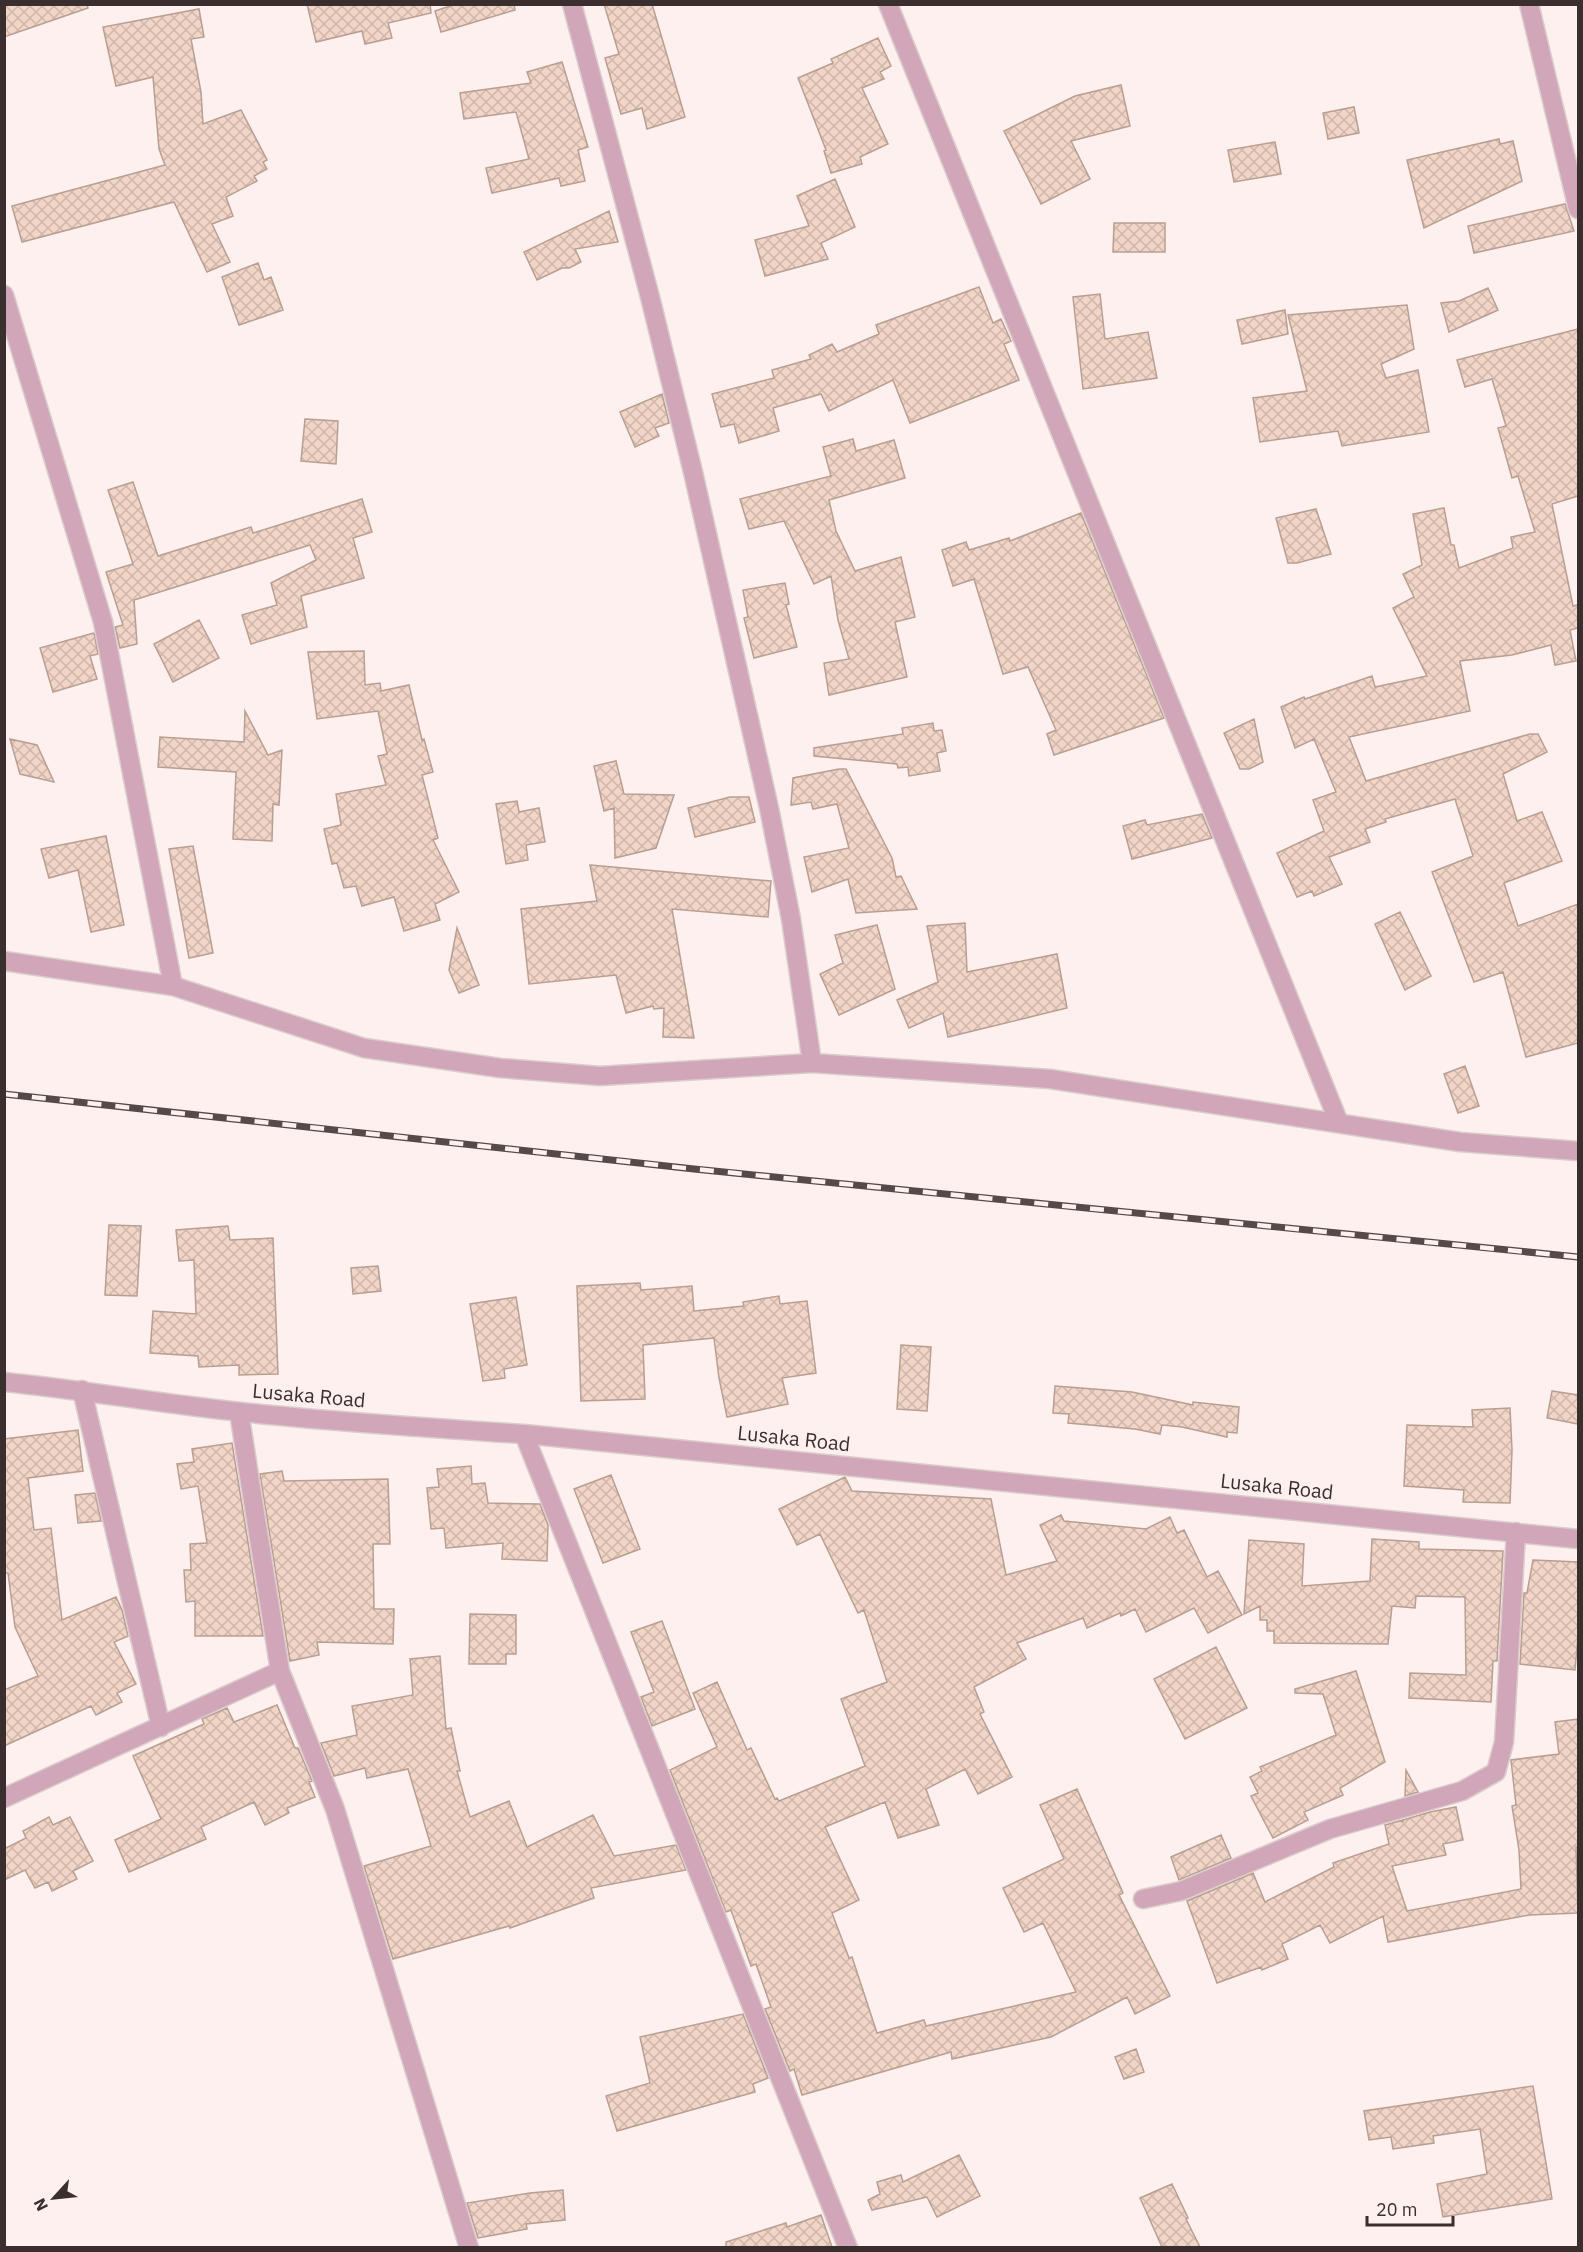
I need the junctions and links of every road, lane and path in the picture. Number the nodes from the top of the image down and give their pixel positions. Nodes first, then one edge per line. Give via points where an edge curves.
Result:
1 (572, 4) edge
2 (888, 4) edge
3 (1529, 4) edge
4 (1578, 209) edge
5 (4, 295) edge
6 (4, 961) edge
7 (173, 986) junction
8 (812, 1063) junction
9 (1339, 1123) junction
10 (1578, 1151) edge
11 (4, 1383) edge
12 (82, 1390) junction
13 (239, 1412) junction
14 (524, 1434) junction
15 (1516, 1532) junction
16 (1578, 1539) edge
17 (280, 1671) junction
18 (161, 1727) junction
19 (4, 1798) edge
20 (1143, 1899) dead end
21 (469, 2247) edge
22 (848, 2247) edge

1 - 8 street via 696,483 771,819
2 - 9 street
3 - 4 street
5 - 7 street via 103,622
6 - 7 street
7 - 8 street via 364,1048 500,1068 600,1076
8 - 9 street via 1050,1078
9 - 10 street via 1460,1142
11 - 12 street, Lusaka Road
12 - 13 street, Lusaka Road
12 - 18 street
13 - 14 street, Lusaka Road
13 - 17 street
14 - 15 street, Lusaka Road
14 - 22 street
15 - 16 street, Lusaka Road
15 - 20 street via 1504,1742 1496,1772 1462,1791 1330,1829 1181,1891
17 - 18 street
17 - 21 street via 335,1809
18 - 19 street

